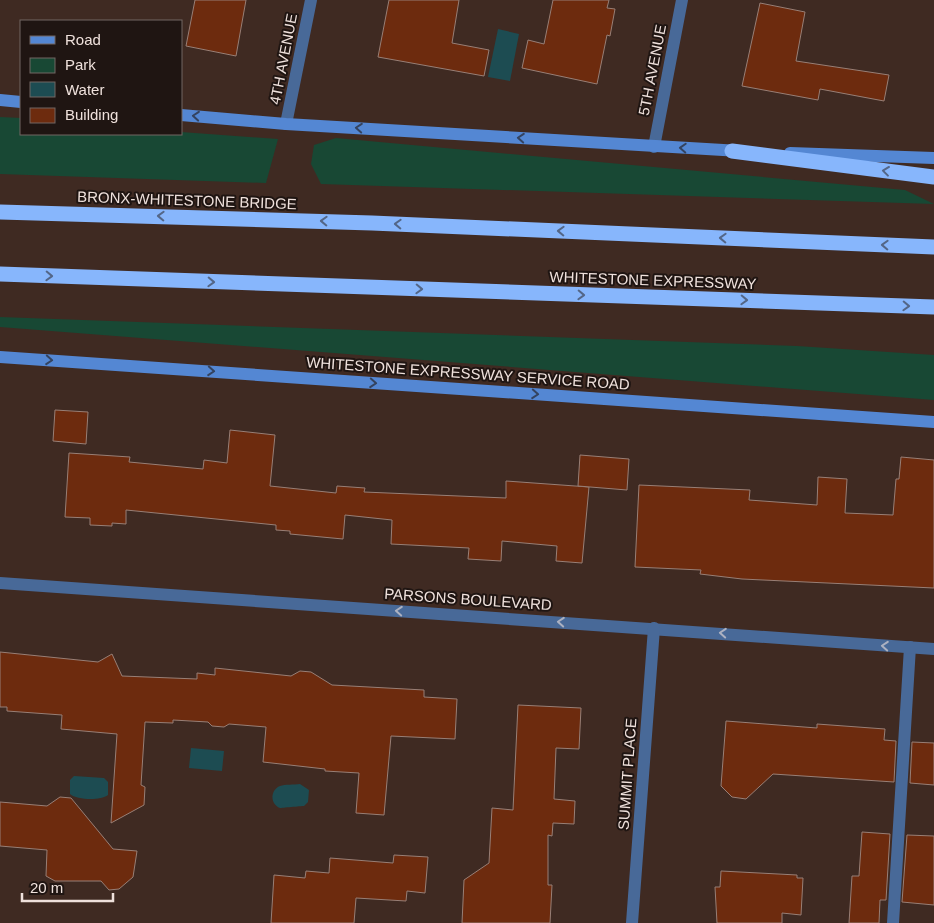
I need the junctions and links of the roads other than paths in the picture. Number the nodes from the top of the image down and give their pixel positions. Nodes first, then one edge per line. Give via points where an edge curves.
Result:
1 (311, 0) edge
2 (682, 0) edge
3 (0, 100) edge
4 (20, 102) edge
5 (182, 115) edge
6 (286, 124) junction
7 (654, 147) junction
8 (732, 151) junction
9 (934, 158) edge
10 (934, 177) edge
11 (0, 212) edge
12 (934, 247) edge
13 (0, 274) edge
14 (934, 307) edge
15 (0, 357) edge
16 (934, 422) edge
17 (0, 583) edge
18 (654, 628) junction
19 (910, 648) junction
20 (934, 649) edge
21 (632, 923) edge
22 (893, 923) edge

1 - 6 street, 4TH AVENUE
2 - 7 street, 5TH AVENUE
3 - 4 street
6 -> 5 street
7 -> 6 street
8 -> 7 street
8 - 9 street
10 -> 8 highway
12 -> 11 highway, BRONX-WHITESTONE BRIDGE via 372,223
13 -> 14 highway, WHITESTONE EXPRESSWAY
15 -> 16 street, WHITESTONE EXPRESSWAY SERVICE ROAD
18 -> 17 street, PARSONS BOULEVARD
19 -> 18 street, PARSONS BOULEVARD
18 - 21 street, SUMMIT PLACE
19 - 20 street, PARSONS BOULEVARD
19 - 22 street

